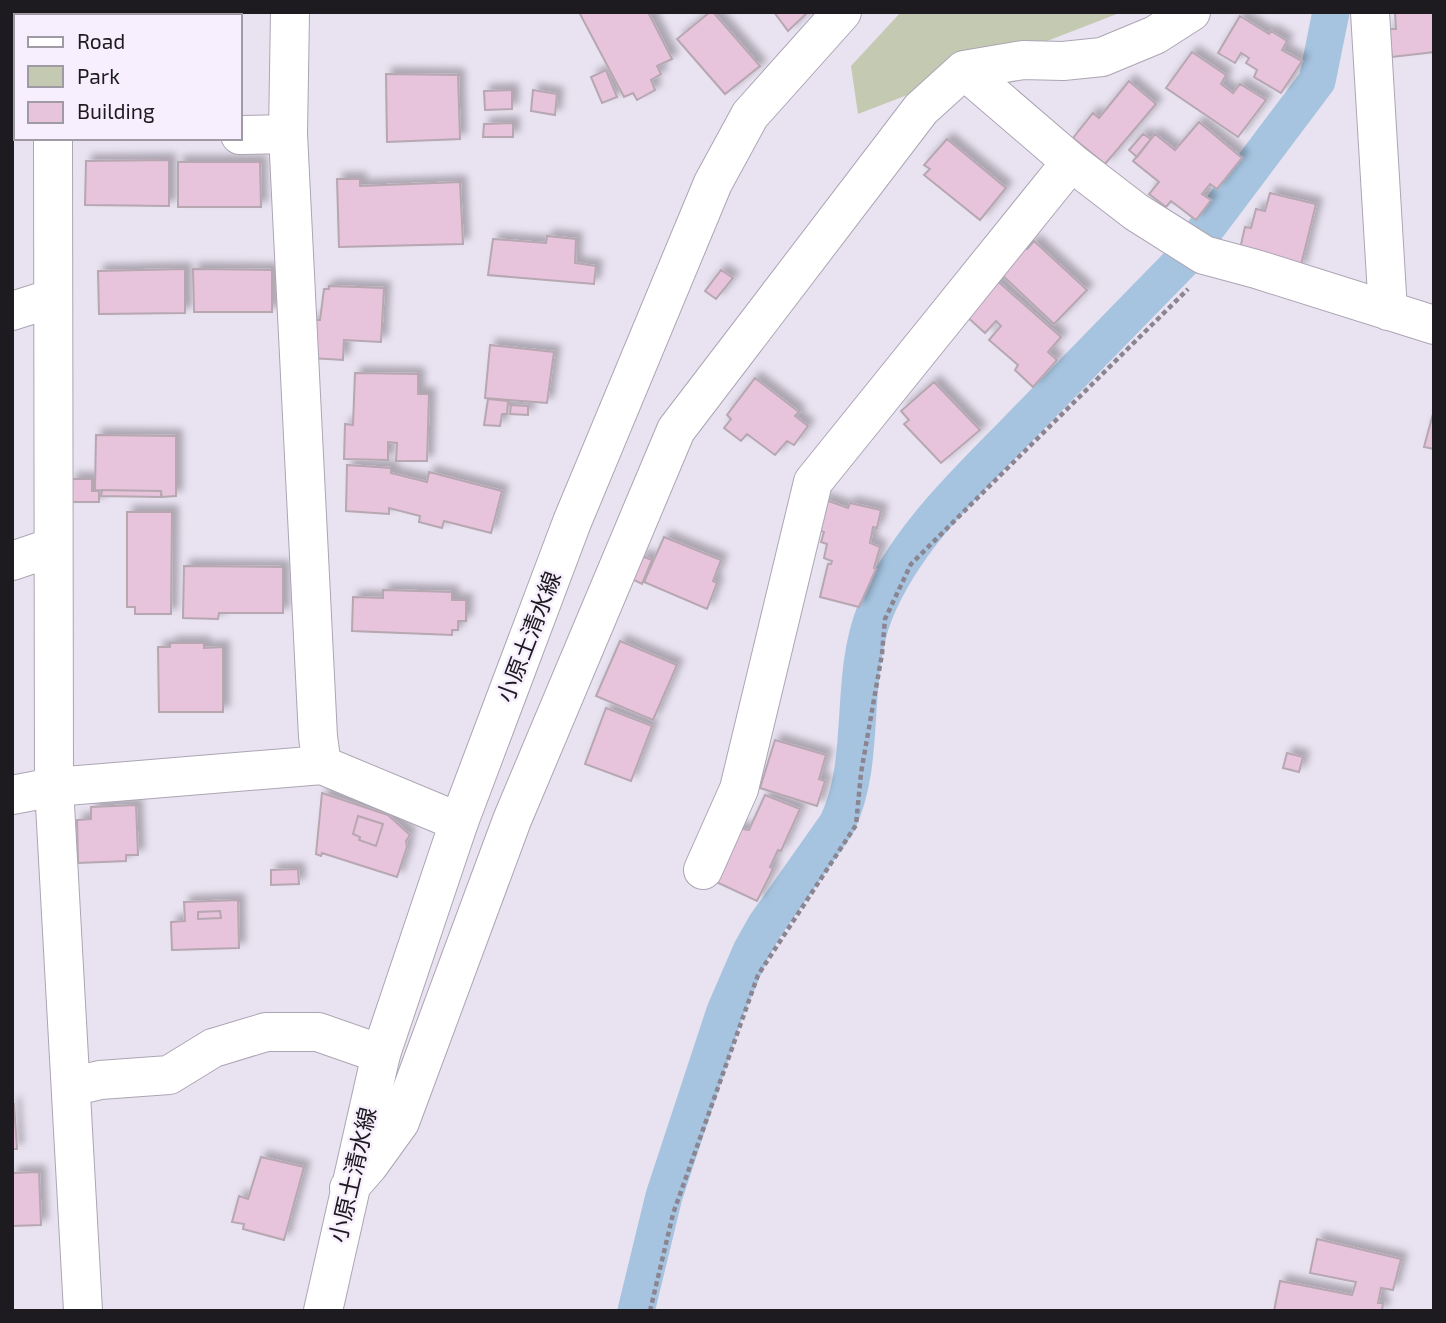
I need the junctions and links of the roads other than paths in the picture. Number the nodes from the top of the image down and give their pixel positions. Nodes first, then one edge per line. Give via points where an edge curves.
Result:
1 (290, 12) edge
2 (842, 12) edge
3 (1191, 12) edge
4 (1370, 12) edge
5 (964, 70) junction
6 (288, 134) junction
7 (242, 135) edge
8 (53, 140) edge
9 (1071, 162) junction
10 (53, 298) junction
11 (12, 311) edge
12 (1388, 311) junction
13 (1434, 325) edge
14 (53, 547) junction
15 (12, 561) edge
16 (322, 765) junction
17 (54, 787) junction
18 (12, 794) edge
19 (460, 822) junction
20 (703, 870) dead end
21 (381, 1054) junction
22 (71, 1087) junction
23 (349, 1188) junction
24 (83, 1311) edge
25 (323, 1311) edge

1 - 6 street
2 - 19 street, 小原土清水線 via 750,115 713,183 572,522
3 - 5 street via 1155,35 1102,57 1023,60
4 - 12 street
5 - 9 street
5 - 23 street via 921,109 676,430 512,820 400,1122
6 - 7 street
6 - 16 street
8 - 10 street
9 - 12 street via 1136,212 1204,255
9 - 20 street via 813,482 739,789
10 - 11 street
10 - 14 street
12 - 13 street
14 - 15 street
14 - 17 street
16 - 17 street
16 - 19 street
17 - 18 street
17 - 22 street
19 - 21 street, 小原土清水線
21 - 22 street via 318,1032 266,1032 213,1048 169,1075
21 - 23 street, 小原土清水線
22 - 24 street
23 - 25 street, 小原土清水線

